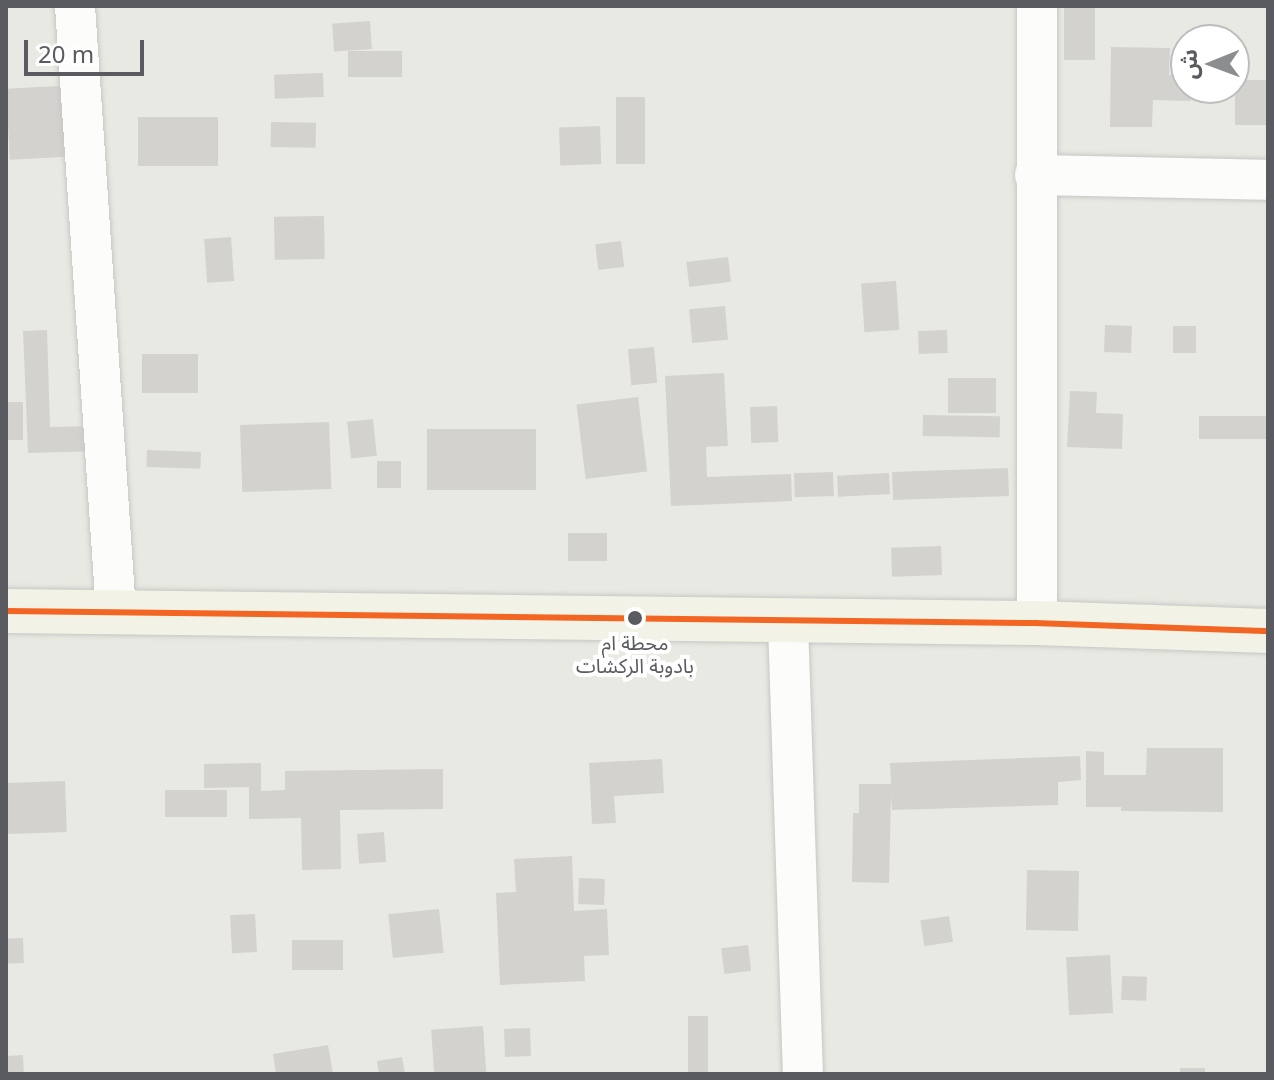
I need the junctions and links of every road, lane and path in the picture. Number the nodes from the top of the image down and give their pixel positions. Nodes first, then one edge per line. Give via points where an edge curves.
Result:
1 (75, 6) edge
2 (1037, 6) edge
3 (1035, 175) junction
4 (1268, 180) edge
5 (6, 611) edge
6 (116, 612) junction
7 (788, 623) junction
8 (1037, 623) junction
9 (1268, 631) edge
10 (803, 1074) edge

1 - 6 street
2 - 3 street
3 - 4 street
3 - 8 street
5 - 6 main road
6 - 7 main road
7 - 8 main road
7 - 10 street
8 - 9 main road

